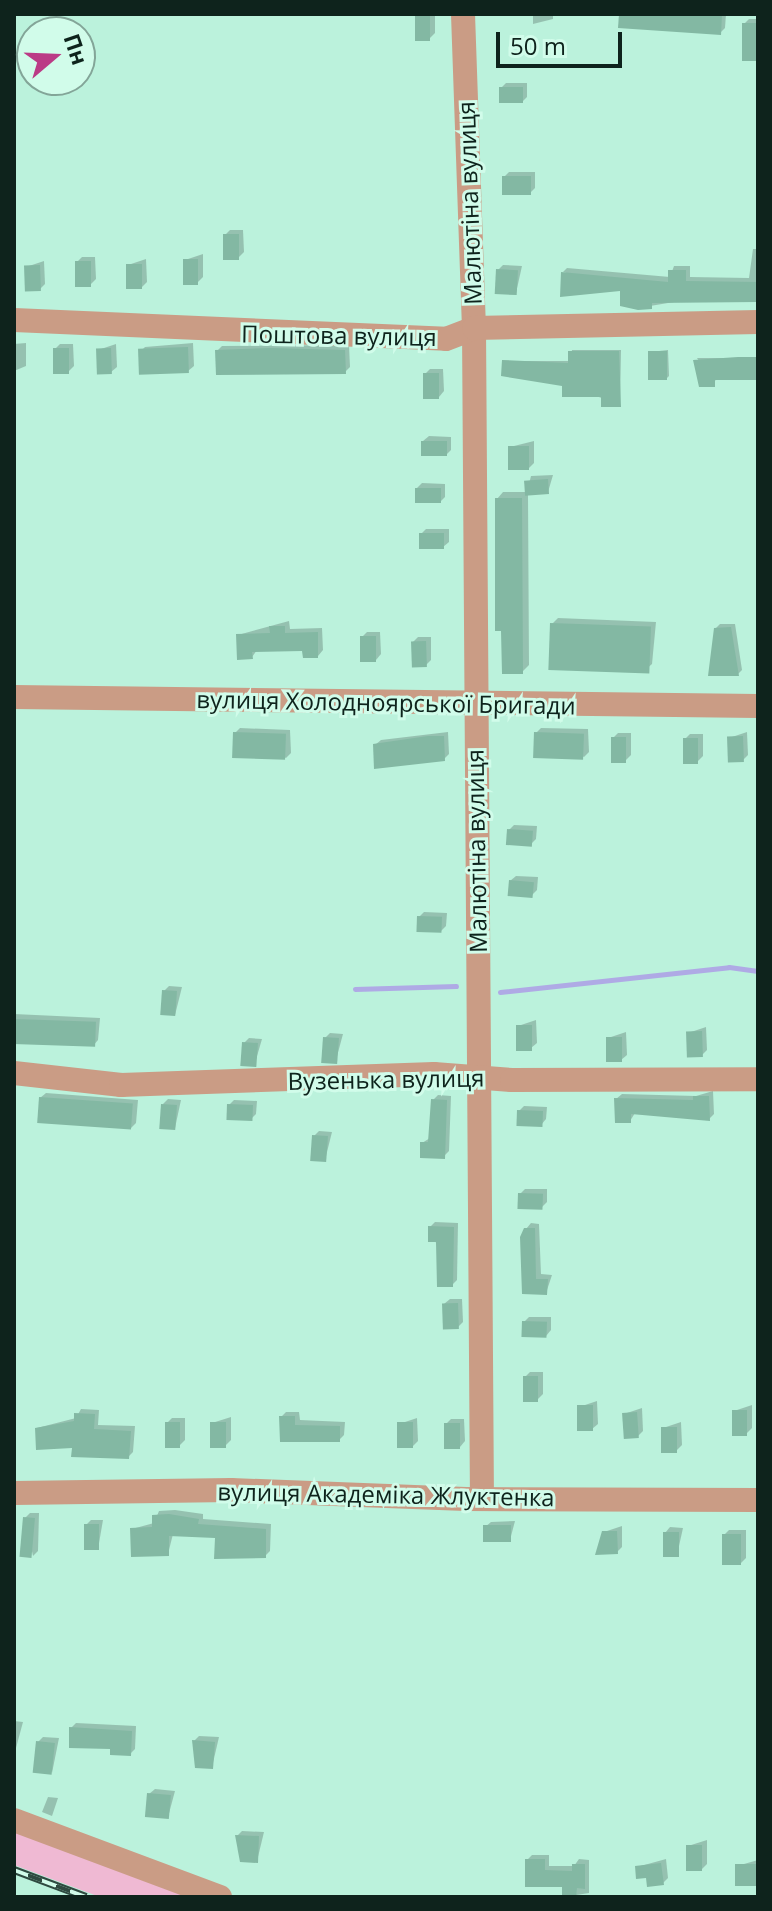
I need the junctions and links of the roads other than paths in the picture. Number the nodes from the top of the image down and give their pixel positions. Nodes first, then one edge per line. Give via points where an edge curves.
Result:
1 (463, 14) edge
2 (14, 320) edge
3 (758, 322) edge
4 (474, 328) junction
5 (14, 697) edge
6 (474, 704) junction
7 (758, 706) edge
8 (14, 1073) edge
9 (479, 1076) junction
10 (758, 1079) edge
11 (14, 1493) edge
12 (482, 1496) junction
13 (758, 1500) edge
14 (14, 1820) edge
15 (220, 1897) edge

1 - 4 street, Малютіна вулиця
2 - 4 street, Поштова вулиця via 310,337 446,339
3 - 4 street, Поштова вулиця
4 - 6 street, Малютіна вулиця
5 - 6 street, вулиця Холодноярської Бригади
6 - 7 street, вулиця Холодноярської Бригади
6 - 9 street, Малютіна вулиця
8 - 9 street, Вузенька вулиця via 121,1085
9 - 10 street, Вузенька вулиця
9 - 12 street, Малютіна вулиця
11 - 12 street, вулиця Академіка Жлуктенка via 231,1490
12 - 13 street, вулиця Академіка Жлуктенка
14 - 15 street

